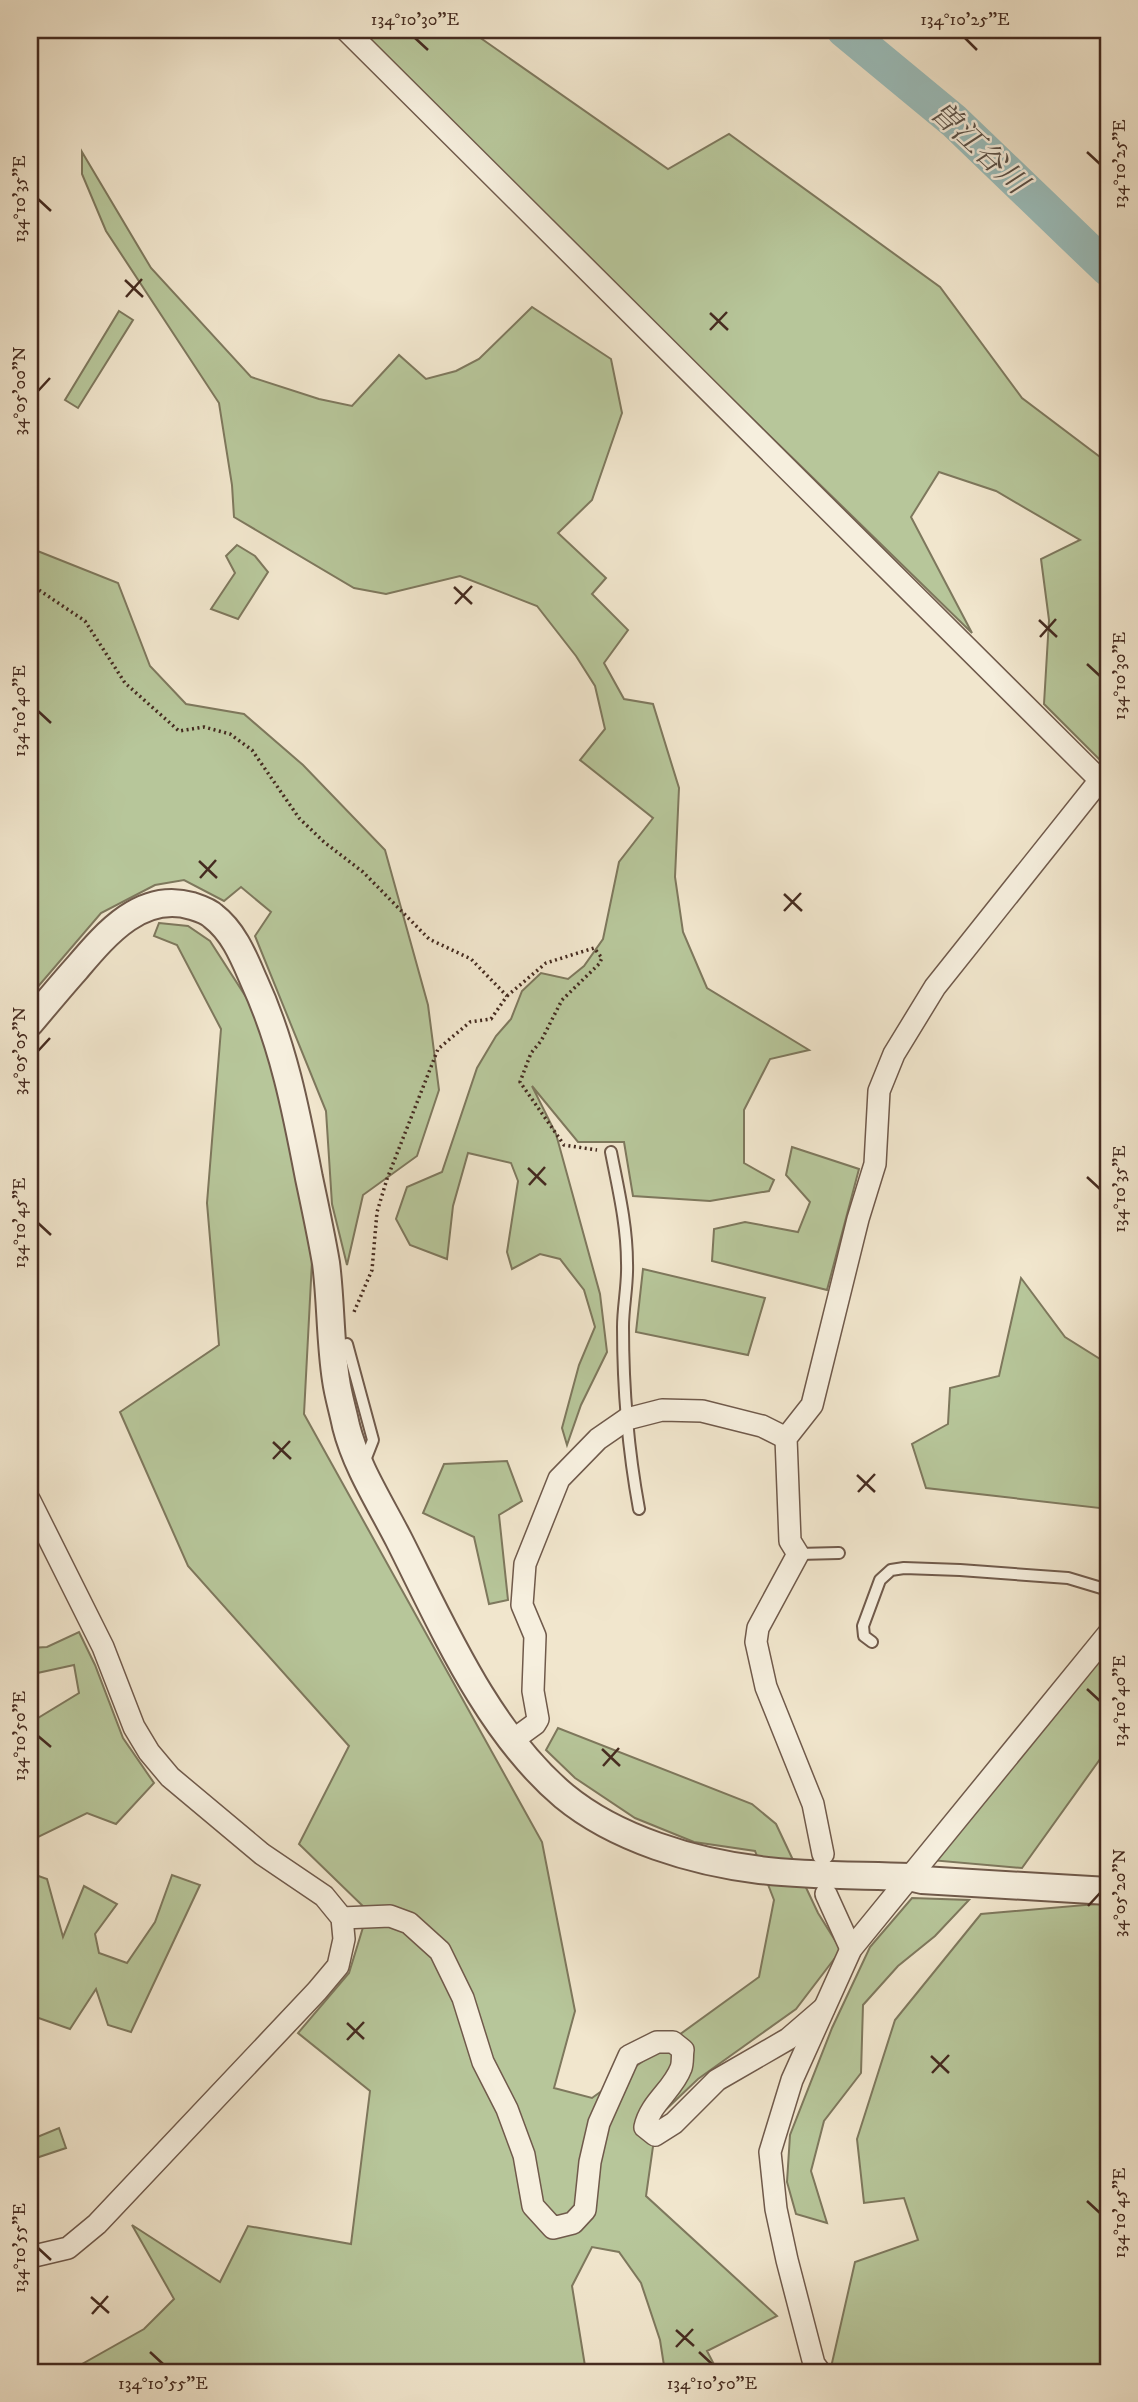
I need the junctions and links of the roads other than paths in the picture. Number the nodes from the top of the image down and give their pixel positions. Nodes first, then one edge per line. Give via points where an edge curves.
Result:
1 (346, 30) edge
2 (1104, 784) edge
3 (30, 1023) edge
4 (611, 1152) road end
5 (347, 1344) road end
6 (627, 1419) junction
7 (786, 1438) junction
8 (362, 1469) junction
9 (30, 1501) edge
10 (639, 1509) dead end
11 (839, 1553) dead end
12 (798, 1554) junction
13 (1108, 1590) edge
14 (1108, 1634) edge
15 (872, 1642) dead end
16 (513, 1740) junction
17 (823, 1854) dead end
18 (916, 1878) junction
19 (1108, 1891) edge
20 (826, 1894) dead end
21 (342, 1918) junction
22 (852, 1949) junction
23 (824, 2008) junction
24 (30, 2258) edge
25 (820, 2372) edge

1 - 2 street
2 - 7 street via 934,987 894,1054 878,1091 875,1164 812,1405
3 - 8 street via 105,934 141,909 179,903 196,908 213,915 237,942 266,1007 292,1089 326,1264 336,1379
4 - 6 lane via 627,1263 623,1326
5 - 8 lane via 373,1440
6 - 7 street via 662,1410 702,1411 762,1426
6 - 10 lane
6 - 16 street via 598,1439 559,1479 525,1564 522,1605 535,1636 533,1691 538,1720
7 - 12 street via 790,1541
8 - 16 street via 439,1619
9 - 21 street via 149,1752 170,1777 262,1854 324,1895
11 - 12 lane
12 - 17 street via 758,1628 756,1642 766,1687 813,1804
13 - 15 lane via 1068,1578 891,1570 880,1580 863,1626 864,1636
14 - 18 street
16 - 18 street via 538,1771 590,1815 683,1855 760,1870
18 - 19 street
18 - 22 street
20 - 22 street
21 - 23 street via 390,1916 409,1923 440,1951 463,1998 483,2062 512,2121 533,2206 553,2228 573,2223 585,2210 599,2123 629,2056 657,2042 673,2042 683,2050 681,2068 648,2113 645,2127 655,2135 674,2123 717,2080 788,2039
21 - 24 street via 344,1939 338,1966 317,1992 97,2224 68,2248
22 - 23 street
23 - 25 street via 792,2080 770,2152 787,2260

